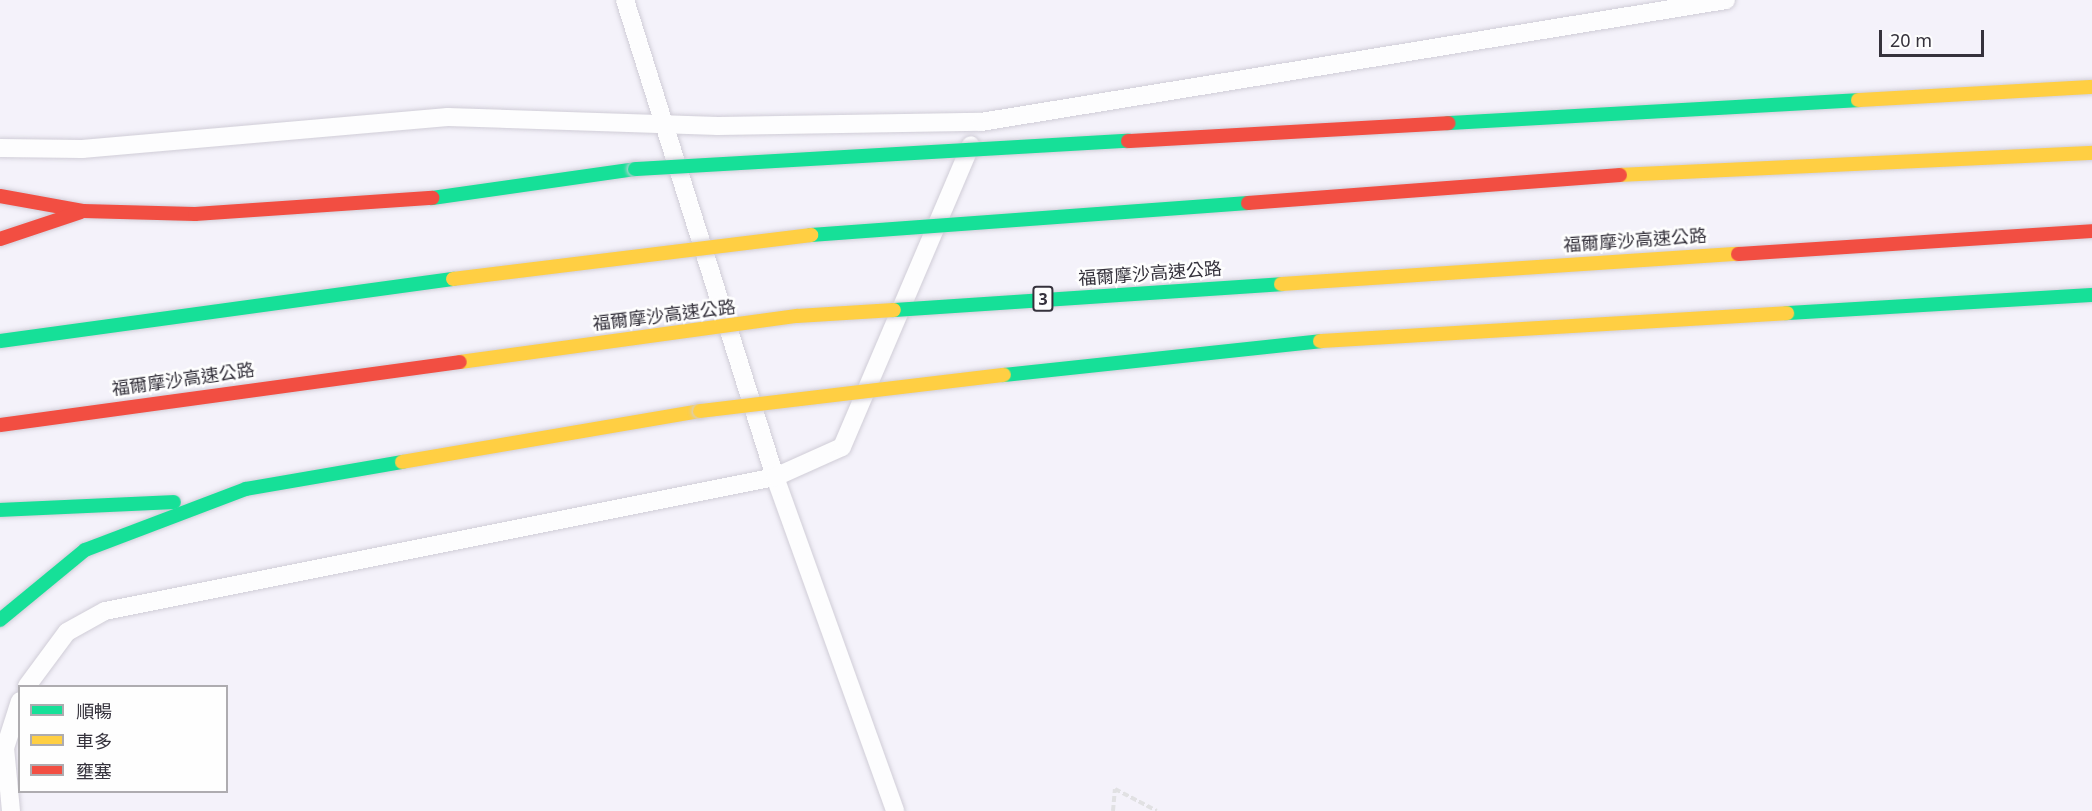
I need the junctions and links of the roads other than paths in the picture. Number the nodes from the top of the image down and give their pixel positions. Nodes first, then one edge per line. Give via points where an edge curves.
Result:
1 (625, 0) edge
2 (1726, 0) edge
3 (2092, 87) edge
4 (981, 122) junction
5 (661, 123) junction
6 (0, 148) edge
7 (2092, 153) edge
8 (0, 196) edge
9 (83, 211) junction
10 (2092, 231) edge
11 (0, 239) edge
12 (2092, 295) edge
13 (0, 341) edge
14 (0, 425) edge
15 (775, 477) junction
16 (236, 492) junction
17 (0, 510) edge
18 (0, 620) edge
19 (28, 685) edge
20 (18, 707) edge
21 (11, 811) edge
22 (895, 811) edge

1 - 5 lane
2 - 4 lane
3 - 9 highway, bridge via 635,169 460,196 195,214
4 - 5 lane
4 - 15 lane via 842,447
5 - 6 lane via 448,117 82,149
5 - 15 lane
7 - 13 highway, bridge via 1620,175 789,237 135,319
8 - 9 highway
9 - 11 highway
10 - 14 highway, 福爾摩沙高速公路 / 3, bridge via 797,316
12 - 16 highway, bridge via 1241,346 700,411
15 - 19 lane via 105,611 67,632
15 - 22 lane
16 - 17 highway via 129,508
16 - 18 highway via 85,550
20 - 21 lane via 5,748

